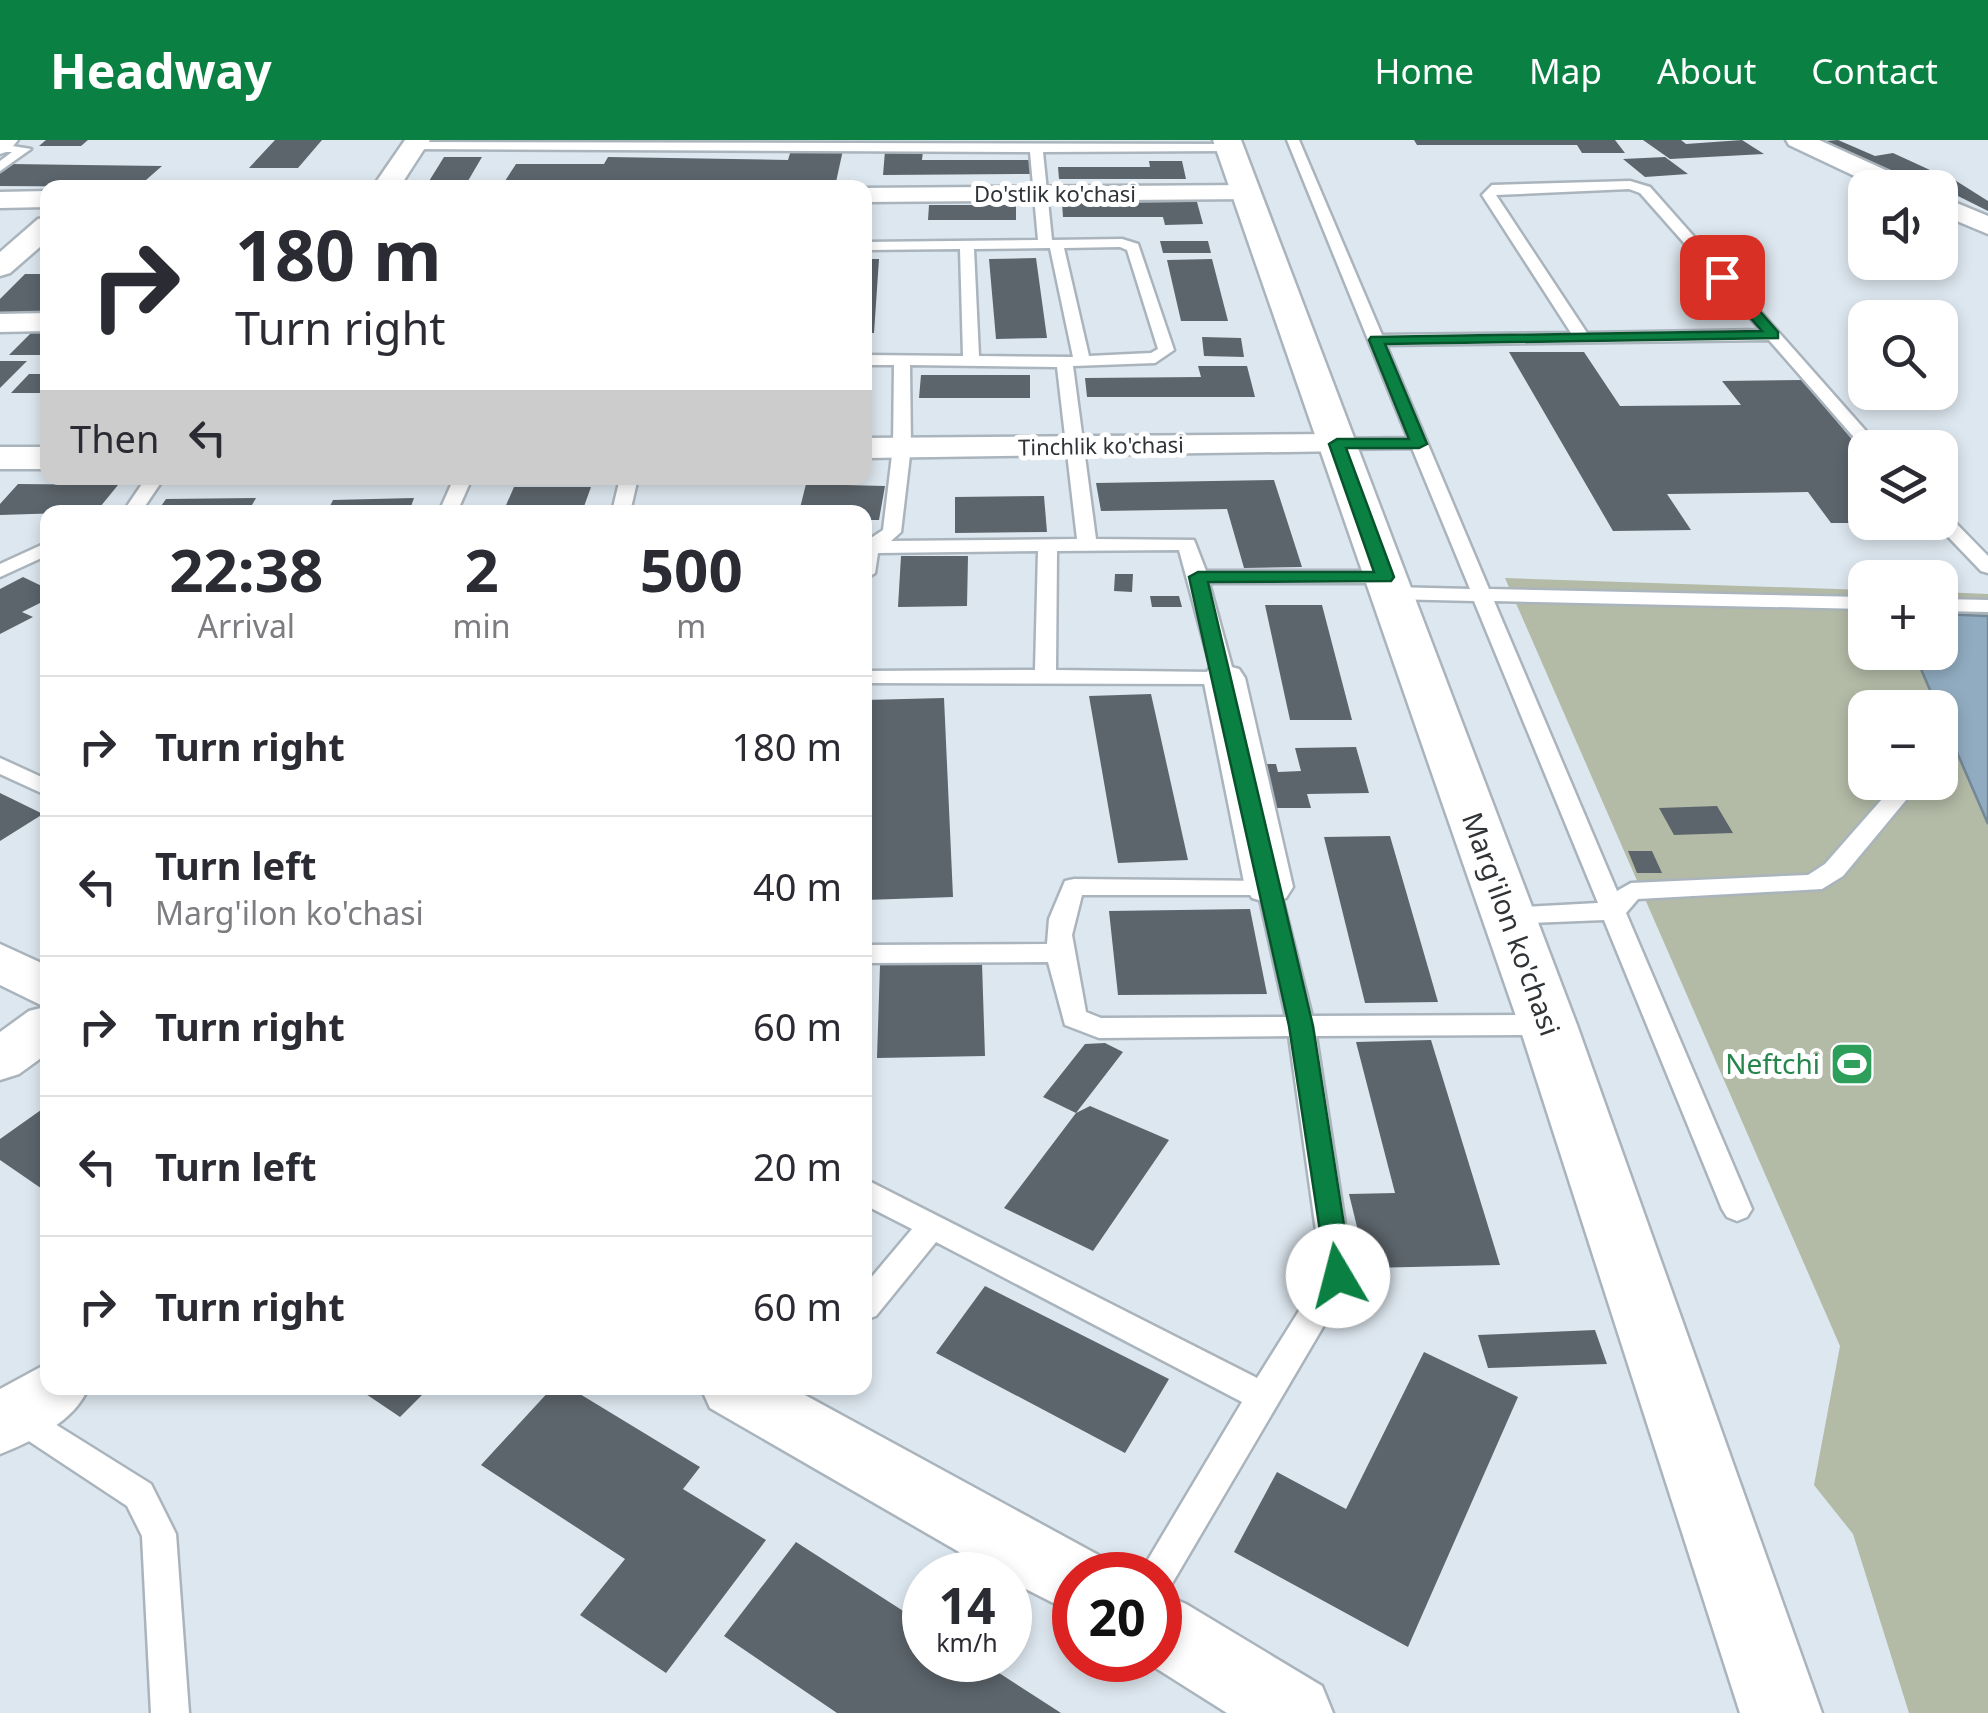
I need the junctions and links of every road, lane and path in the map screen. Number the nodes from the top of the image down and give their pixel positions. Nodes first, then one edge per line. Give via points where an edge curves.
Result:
1 (6, 140) edge
2 (1293, 140) edge
3 (1798, 140) edge
4 (416, 143) edge
5 (710, 144) edge
6 (958, 144) edge
7 (1071, 144) edge
8 (0, 147) edge
9 (1036, 148) junction
10 (1234, 160) edge
11 (0, 168) edge
12 (1864, 170) edge
13 (391, 180) edge
14 (872, 194) edge
15 (1043, 194) junction
16 (40, 199) edge
17 (0, 200) edge
18 (1958, 212) edge
19 (1986, 224) edge
20 (40, 231) edge
21 (0, 238) edge
22 (966, 244) junction
23 (1051, 245) junction
24 (872, 246) edge
25 (0, 267) edge
26 (40, 322) edge
27 (0, 323) edge
28 (1773, 335) junction
29 (1581, 336) junction
30 (1376, 340) junction
31 (971, 359) junction
32 (872, 360) edge
33 (902, 360) junction
34 (1073, 362) junction
35 (1857, 430) edge
36 (1337, 444) junction
37 (1419, 444) junction
38 (1074, 446) junction
39 (872, 448) edge
40 (902, 448) junction
41 (40, 459) edge
42 (2, 463) edge
43 (1958, 536) edge
44 (1048, 544) junction
45 (1087, 544) junction
46 (872, 546) edge
47 (872, 547) edge
48 (40, 552) edge
49 (1988, 567) edge
50 (0, 571) edge
51 (1198, 577) junction
52 (1388, 585) junction
53 (1481, 594) junction
54 (1848, 603) edge
55 (1958, 605) edge
56 (1988, 606) edge
57 (1045, 676) junction
58 (872, 677) edge
59 (1224, 678) junction
60 (0, 765) edge
61 (40, 785) edge
62 (1894, 800) edge
63 (1269, 887) junction
64 (1614, 911) junction
65 (1508, 916) junction
66 (1057, 953) junction
67 (872, 954) edge
68 (0, 962) edge
69 (40, 985) edge
70 (1548, 1024) junction
71 (1301, 1026) junction
72 (40, 1032) edge
73 (0, 1060) edge
74 (872, 1195) edge
75 (1738, 1209) dead end
76 (932, 1226) junction
77 (872, 1299) edge
78 (770, 1396) edge
79 (1263, 1397) junction
80 (24, 1408) edge
81 (1172, 1552) edge
82 (1052, 1566) edge
83 (1182, 1644) edge
84 (1291, 1712) edge
85 (170, 1713) edge
86 (1781, 1713) edge

1 - 8 street
2 - 30 lane
3 - 12 street
4 - 5 lane
4 - 13 street
5 - 6 lane
6 - 9 lane
7 - 9 lane
7 - 10 lane
8 - 11 lane via 25,149
9 - 15 lane
10 - 15 street, Do'stlik ko'chasi
10 - 36 main road, Marg'ilon ko'chasi
14 - 15 street, Do'stlik ko'chasi
15 - 23 lane
16 - 17 street
18 - 19 street
20 - 21 street
20 - 25 street
22 - 23 lane
22 - 24 lane
22 - 31 lane
23 - 34 lane
23 - 34 lane via 1133,246 1166,350 1155,358
26 - 27 street
28 - 29 lane
28 - 29 lane via 1645,190 1492,189
28 - 35 lane
29 - 30 lane
30 - 37 lane
31 - 33 lane
31 - 34 lane
32 - 33 lane
33 - 40 lane
34 - 38 lane
36 - 37 lane
36 - 38 street, Tinchlik ko'chasi
36 - 52 main road, Marg'ilon ko'chasi
37 - 53 lane
38 - 40 street, Tinchlik ko'chasi
38 - 45 lane
39 - 40 street, Tinchlik ko'chasi
40 - 46 lane via 892,532
41 - 42 street
43 - 49 lane
44 - 45 lane
44 - 47 lane
44 - 57 lane
45 - 51 lane via 1187,544
48 - 50 lane
51 - 52 lane
51 - 59 lane
52 - 53 lane
52 - 65 main road, Marg'ilon ko'chasi
53 - 54 lane
53 - 64 lane
55 - 56 lane
57 - 58 lane
57 - 59 lane
59 - 63 street
60 - 61 lane
62 - 64 lane via 1834,870 1813,882 1632,891
63 - 66 lane via 1074,887 1062,907
63 - 71 lane
64 - 65 lane
64 - 75 lane
65 - 70 main road, Marg'ilon ko'chasi
66 - 67 lane
66 - 71 lane via 1074,1018 1098,1028
68 - 69 street
70 - 71 lane
70 - 86 main road, Marg'ilon ko'chasi
71 - 79 lane via 1338,1276
72 - 73 street
74 - 76 lane
76 - 77 lane
76 - 79 lane
78 - 82 street
79 - 81 lane
80 - 85 lane via 139,1495 159,1534
83 - 84 street

